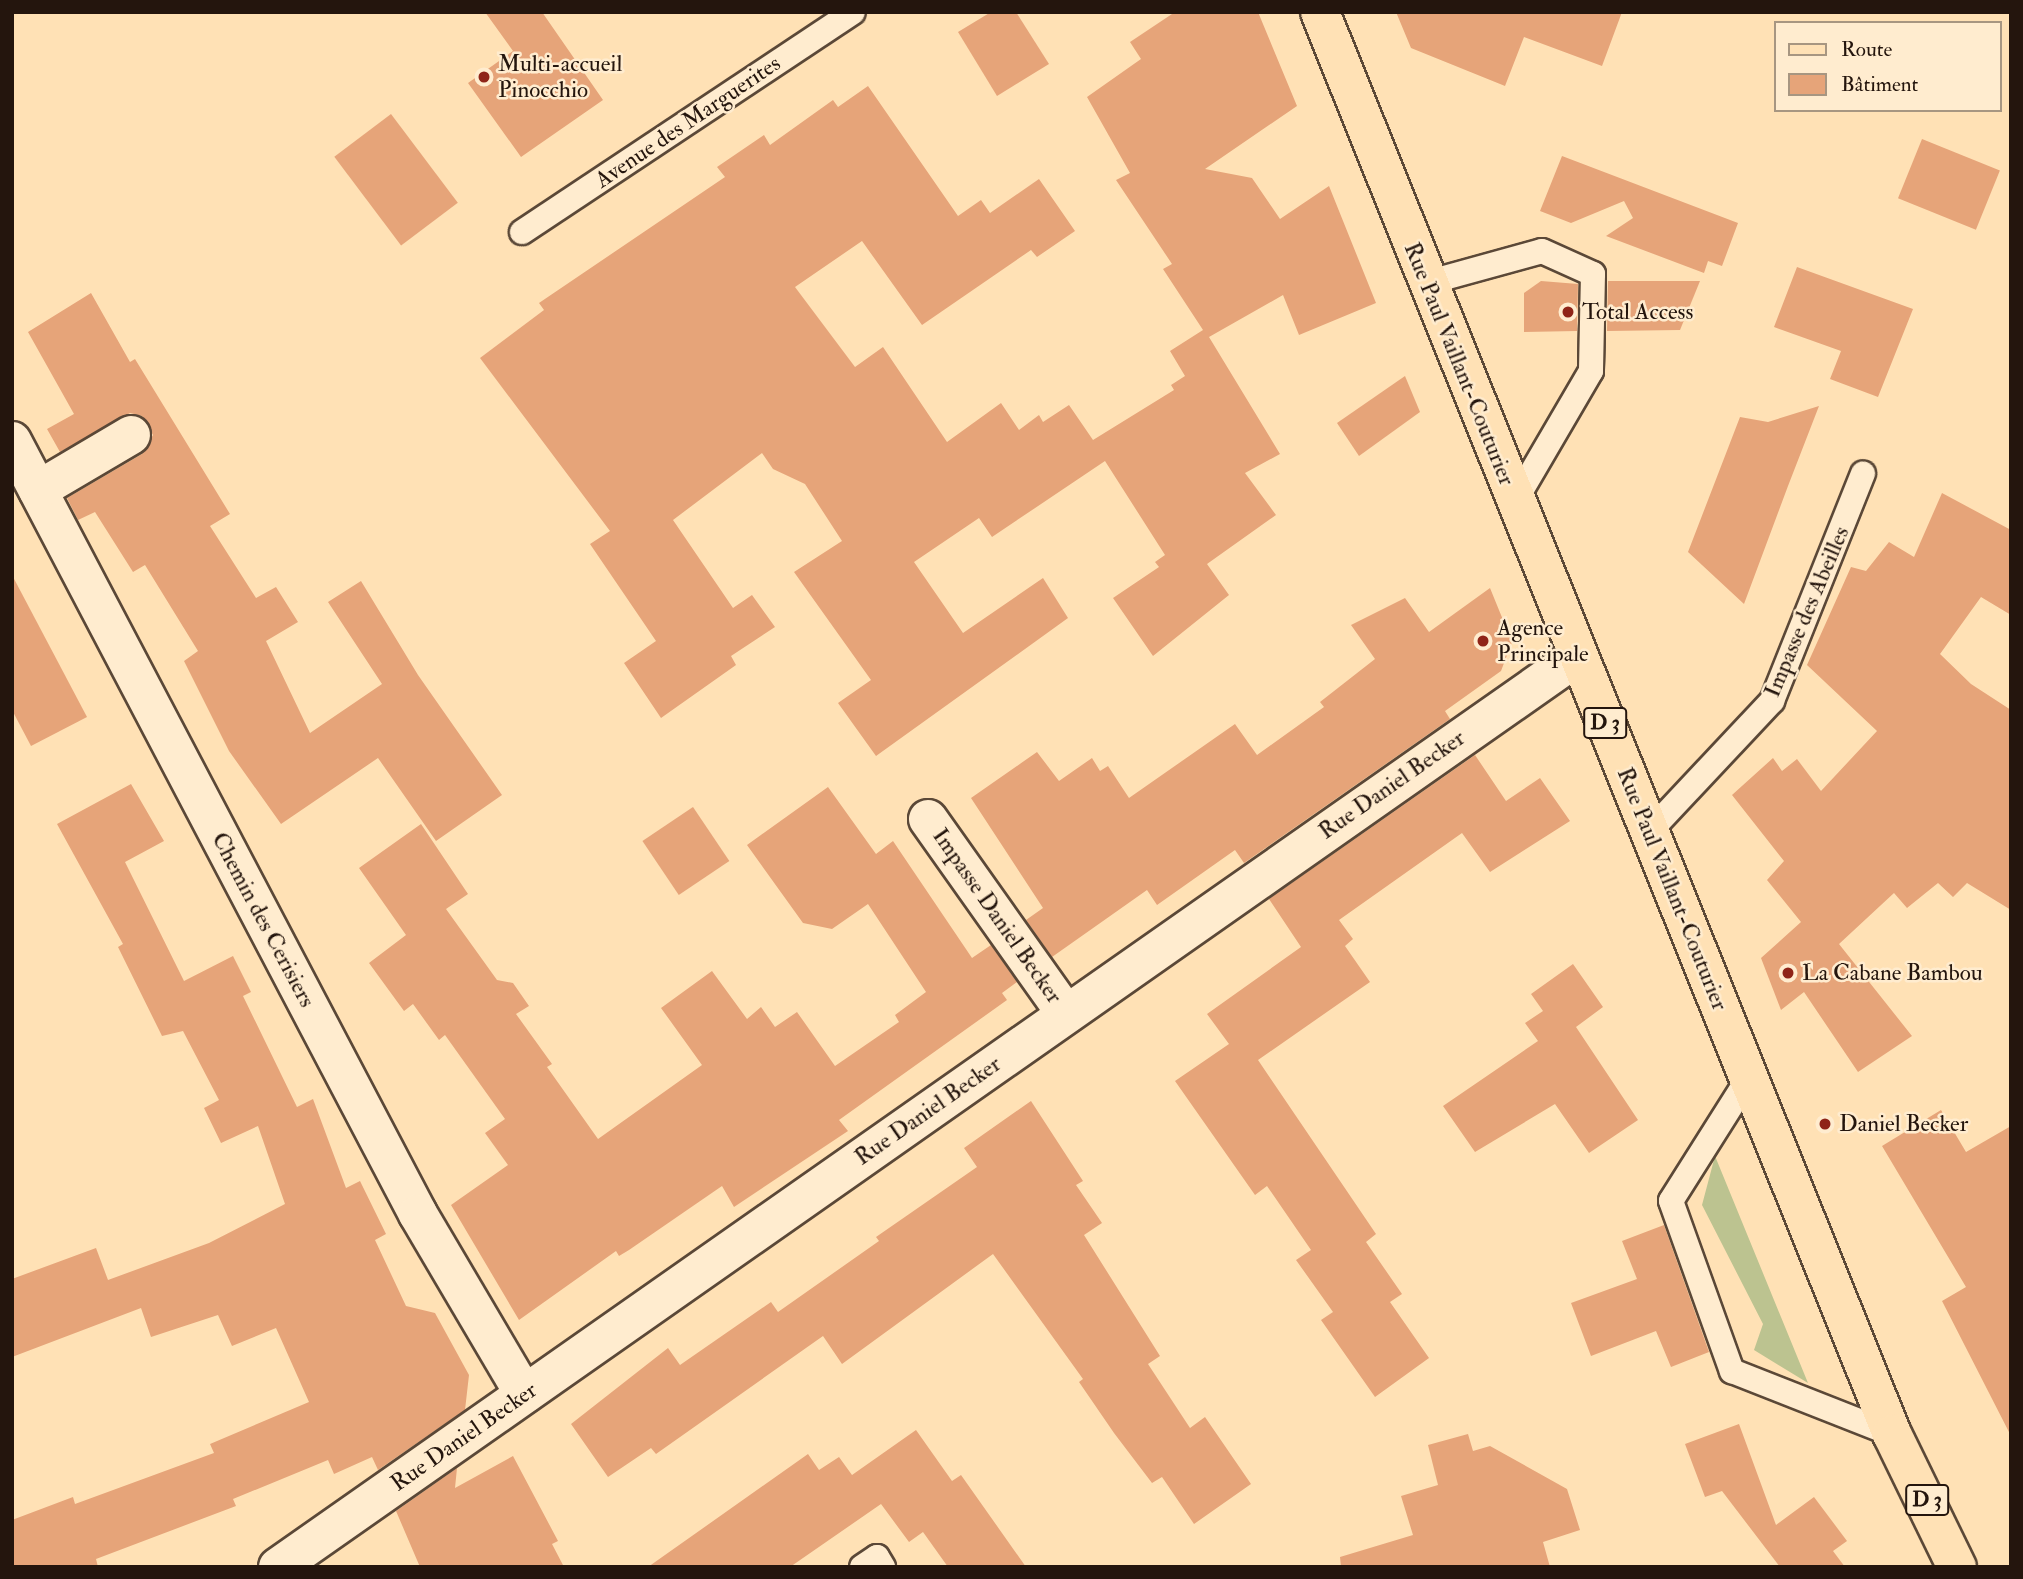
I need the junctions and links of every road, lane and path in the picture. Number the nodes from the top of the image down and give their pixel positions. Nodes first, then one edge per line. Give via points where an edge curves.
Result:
1 (853, 12) edge
2 (1320, 12) edge
3 (522, 232) dead end
4 (1426, 283) junction
5 (131, 435) dead end
6 (12, 441) edge
7 (1863, 474) dead end
8 (38, 490) junction
9 (1514, 501) junction
10 (1578, 656) junction
11 (928, 818) dead end
12 (1649, 832) junction
13 (1066, 1014) junction
14 (1748, 1079) junction
15 (524, 1394) junction
16 (1892, 1434) junction
17 (278, 1567) edge
18 (862, 1567) edge
19 (883, 1567) edge
20 (1957, 1567) edge

1 - 3 lane, Avenue des Marguerites
2 - 4 main road, Rue Paul Vaillant-Couturier / D 3
4 - 9 main road, Rue Paul Vaillant-Couturier / D 3
4 - 9 lane via 1542,251 1593,274 1591,371
5 - 8 street
6 - 8 street, Chemin des Cerisiers
7 - 12 lane, Impasse des Abeilles via 1772,701
8 - 15 street, Chemin des Cerisiers via 418,1214
9 - 10 main road, Rue Paul Vaillant-Couturier / D 3
10 - 12 main road, Rue Paul Vaillant-Couturier / D 3
10 - 13 street, Rue Daniel Becker
11 - 13 street, Impasse Daniel Becker
12 - 14 main road, Rue Paul Vaillant-Couturier / D 3
13 - 15 street, Rue Daniel Becker
14 - 16 main road, Rue Paul Vaillant-Couturier / D 3
14 - 16 lane via 1671,1201 1732,1371
15 - 17 street, Rue Daniel Becker
16 - 20 main road, Rue Paul Vaillant-Couturier / D 3
18 - 19 lane via 877,1557

